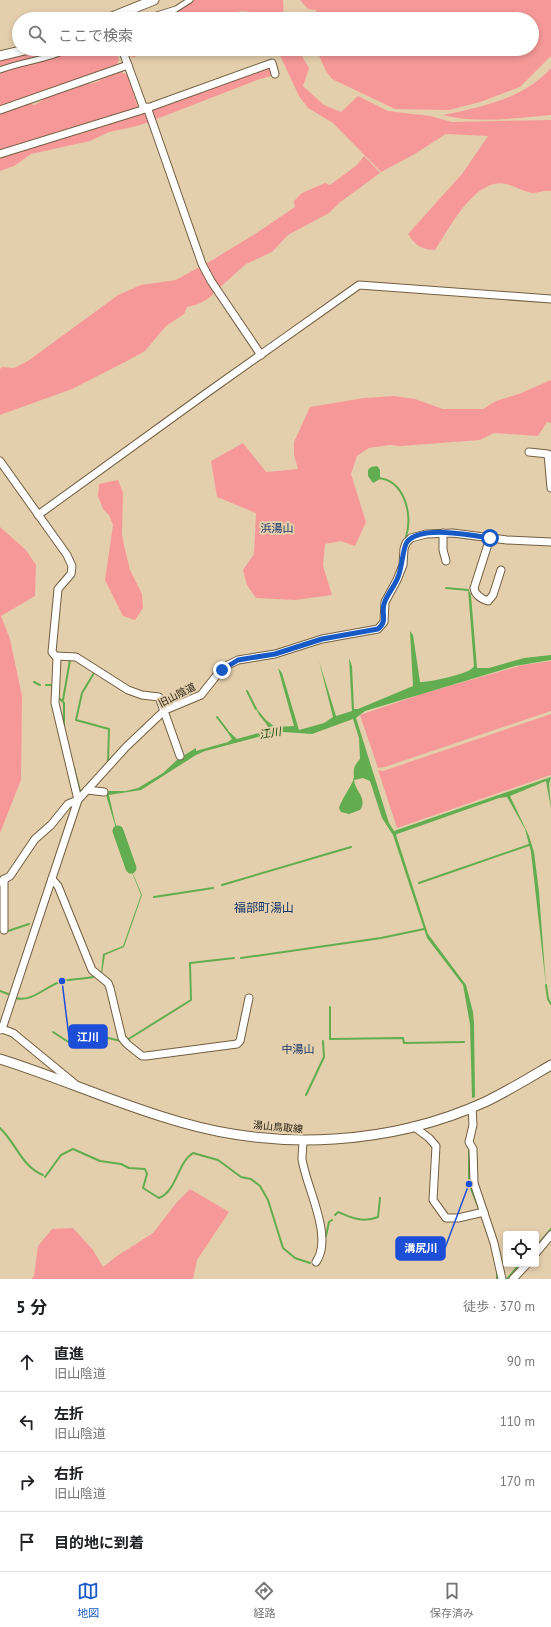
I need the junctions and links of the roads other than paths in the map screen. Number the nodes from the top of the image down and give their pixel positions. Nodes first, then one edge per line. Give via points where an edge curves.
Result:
1 (154, 0) edge
2 (190, 0) edge
3 (126, 12) edge
4 (166, 12) edge
5 (12, 53) edge
6 (0, 56) edge
7 (54, 56) edge
8 (125, 56) edge
9 (128, 65) junction
10 (0, 70) edge
11 (275, 74) dead end
12 (146, 108) junction
13 (0, 110) edge
14 (0, 154) edge
15 (551, 299) edge
16 (261, 355) junction
17 (529, 452) dead end
18 (0, 460) edge
19 (551, 488) edge
20 (38, 515) junction
21 (443, 533) junction
22 (490, 538) junction
23 (551, 542) edge
24 (446, 561) dead end
25 (501, 570) dead end
26 (56, 656) junction
27 (165, 710) junction
28 (180, 756) dead end
29 (87, 790) junction
30 (104, 792) dead end
31 (78, 800) junction
32 (52, 879) junction
33 (2, 881) edge
34 (4, 930) dead end
35 (249, 998) dead end
36 (1, 1030) edge
37 (0, 1059) edge
38 (551, 1065) edge
39 (77, 1086) junction
40 (472, 1108) junction
41 (413, 1126) junction
42 (303, 1140) junction
43 (484, 1212) junction
44 (551, 1235) edge
45 (539, 1249) edge
46 (316, 1262) dead end
47 (524, 1267) edge
48 (502, 1279) edge
49 (513, 1279) edge

1 - 3 main road
2 - 4 street
5 - 6 main road
7 - 10 street via 19,62
8 - 9 street
9 - 12 street
9 - 13 street
11 - 12 street via 272,63
12 - 14 street
12 - 16 street via 202,264
15 - 16 street via 359,285
16 - 20 street
17 - 19 street via 548,454
18 - 20 street
20 - 26 street via 72,566 70,574 58,589 52,652
21 - 22 street, 旧山陰道
21 - 24 street
21 - 27 street, 旧山陰道 via 418,535 406,543 403,565 385,602 384,622 378,629 322,639 275,654 238,660 220,672 201,695
22 - 23 street, 旧山陰道
22 - 25 street via 474,592 488,601 493,595
26 - 27 street via 76,657 128,690 142,695 156,695
26 - 31 street via 55,703
27 - 28 street
27 - 29 street, 旧山陰道 via 126,747
29 - 30 street
29 - 31 street, 旧山陰道
31 - 32 street, 旧山陰道
31 - 33 street via 68,804 51,825 35,839 12,874
32 - 35 street via 58,886 92,970 108,983 122,1038 142,1056 237,1044 240,1041
32 - 36 street, 旧山陰道
33 - 34 street
36 - 39 street via 13,1033
37 - 39 main road, 湯山鳥取線
38 - 40 main road, 湯山鳥取線 via 508,1091
39 - 42 main road, 湯山鳥取線 via 180,1122 237,1134
40 - 41 main road, 湯山鳥取線
40 - 43 street via 473,1125 469,1142 473,1149 474,1183
41 - 42 main road, 湯山鳥取線 via 358,1138
41 - 43 street via 436,1146 433,1200 446,1218
42 - 46 street via 302,1159 322,1236 321,1252
43 - 48 street
44 - 45 street
47 - 49 street

